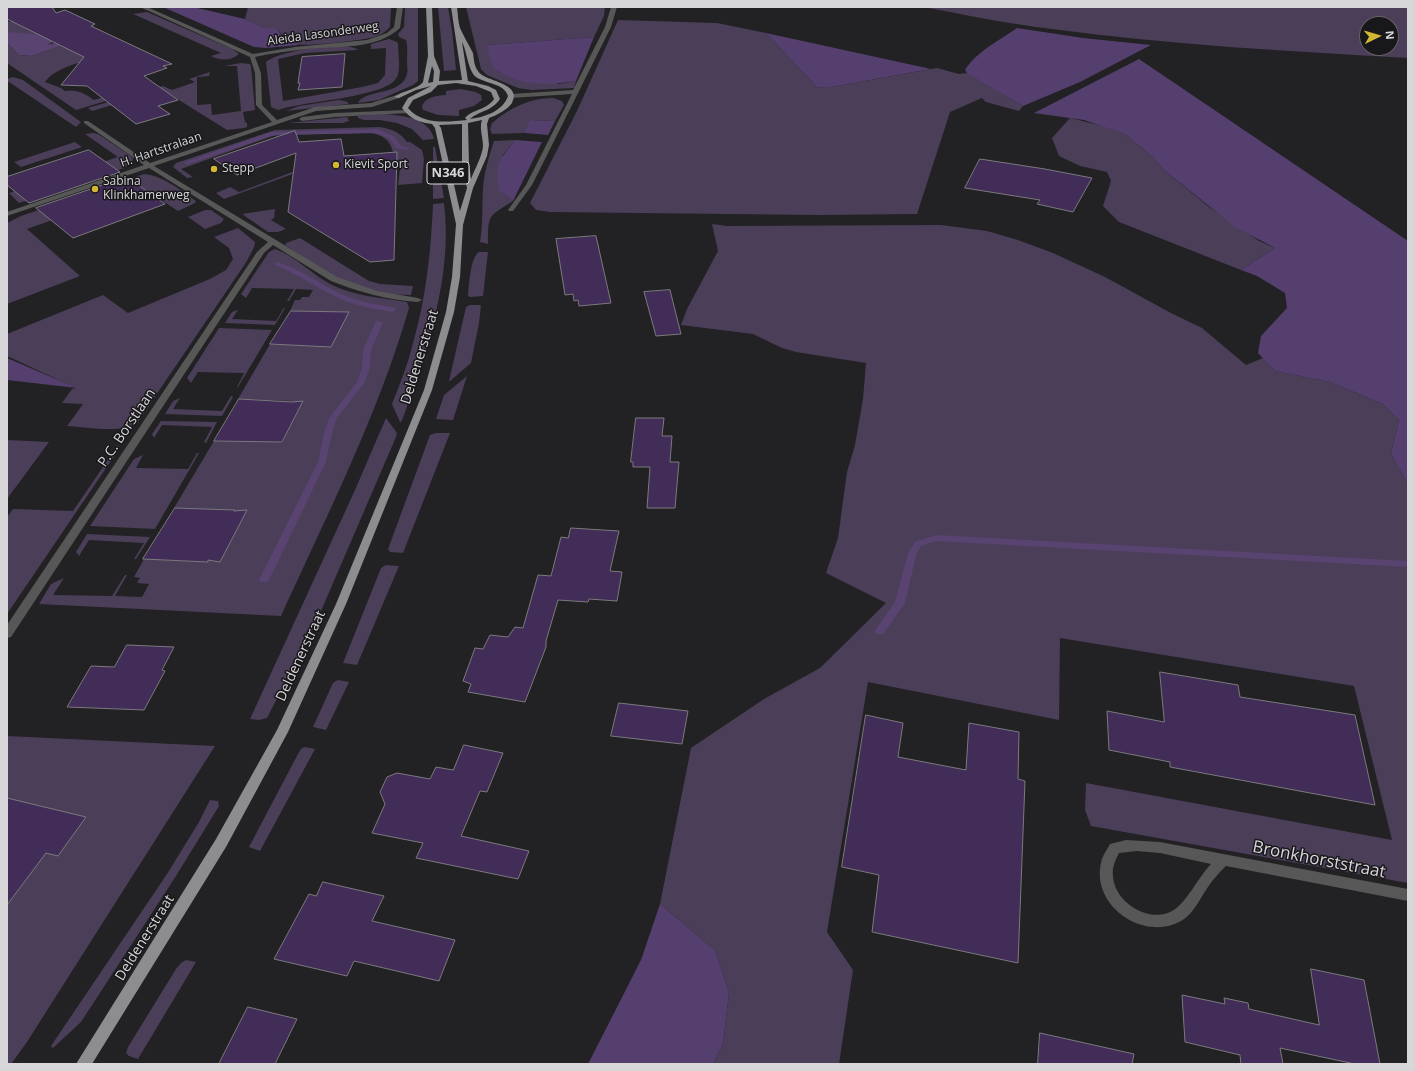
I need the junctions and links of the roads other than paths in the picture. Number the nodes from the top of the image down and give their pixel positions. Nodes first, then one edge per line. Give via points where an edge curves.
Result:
1 (143, 7) edge
2 (400, 7) edge
3 (429, 7) edge
4 (454, 7) edge
5 (614, 7) edge
6 (457, 27) junction
7 (252, 56) junction
8 (431, 56) junction
9 (465, 83) junction
10 (436, 84) junction
11 (423, 86) junction
12 (575, 92) junction
13 (496, 94) junction
14 (510, 96) junction
15 (397, 97) joint
16 (406, 112) junction
17 (486, 118) junction
18 (86, 122) dead end
19 (276, 122) junction
20 (465, 122) junction
21 (434, 123) junction
22 (150, 166) junction
23 (470, 188) junction
24 (511, 210) dead end
25 (7, 214) edge
26 (459, 225) junction
27 (273, 241) junction
28 (418, 300) dead end
29 (7, 634) edge
30 (1224, 860) junction
31 (1408, 895) edge
32 (83, 1064) edge

1 - 7 street
2 - 7 street, Aleida Lasonderweg via 398,28 386,35 364,41
3 - 8 main road
4 - 6 main road
5 - 12 street via 608,27
6 - 9 main road
6 - 14 main road via 471,56 474,72 507,88
7 - 19 street via 258,77 259,104
8 - 10 main road via 437,71
8 - 11 main road
9 - 10 main road
9 - 13 main road via 486,87
10 - 11 main road
10 - 16 main road via 434,88 417,94 406,102
11 - 15 main road
12 - 14 street
12 - 24 street via 529,185
13 - 14 main road
13 - 20 main road via 494,104 472,114
14 - 17 main road via 506,108
15 - 19 street, H. Hartstralaan via 372,105 315,109
16 - 19 street, H. Hartstralaan
16 - 21 main road via 418,119
17 - 20 main road
17 - 23 main road, Deldenerstraat / N346 via 484,156
18 - 22 street
19 - 22 street, H. Hartstralaan
20 - 21 main road
20 - 23 main road, Deldenerstraat / N346 via 466,178
21 - 26 main road, Deldenerstraat / N346 via 438,128
22 - 25 street, H. Hartstralaan
22 - 27 street
23 - 26 main road, Deldenerstraat / N346
26 - 32 main road, Deldenerstraat via 456,277 450,312 428,390 341,604 282,732 221,843
27 - 28 street via 310,266 358,289 384,296
27 - 29 street, P.C. Borstlaan via 261,252
30 - 30 street, Bronkhorststraat via 1208,876 1185,908 1176,916 1164,920 1136,918 1110,890 1105,874 1110,854 1115,848 1128,845
30 - 31 street, Bronkhorststraat

